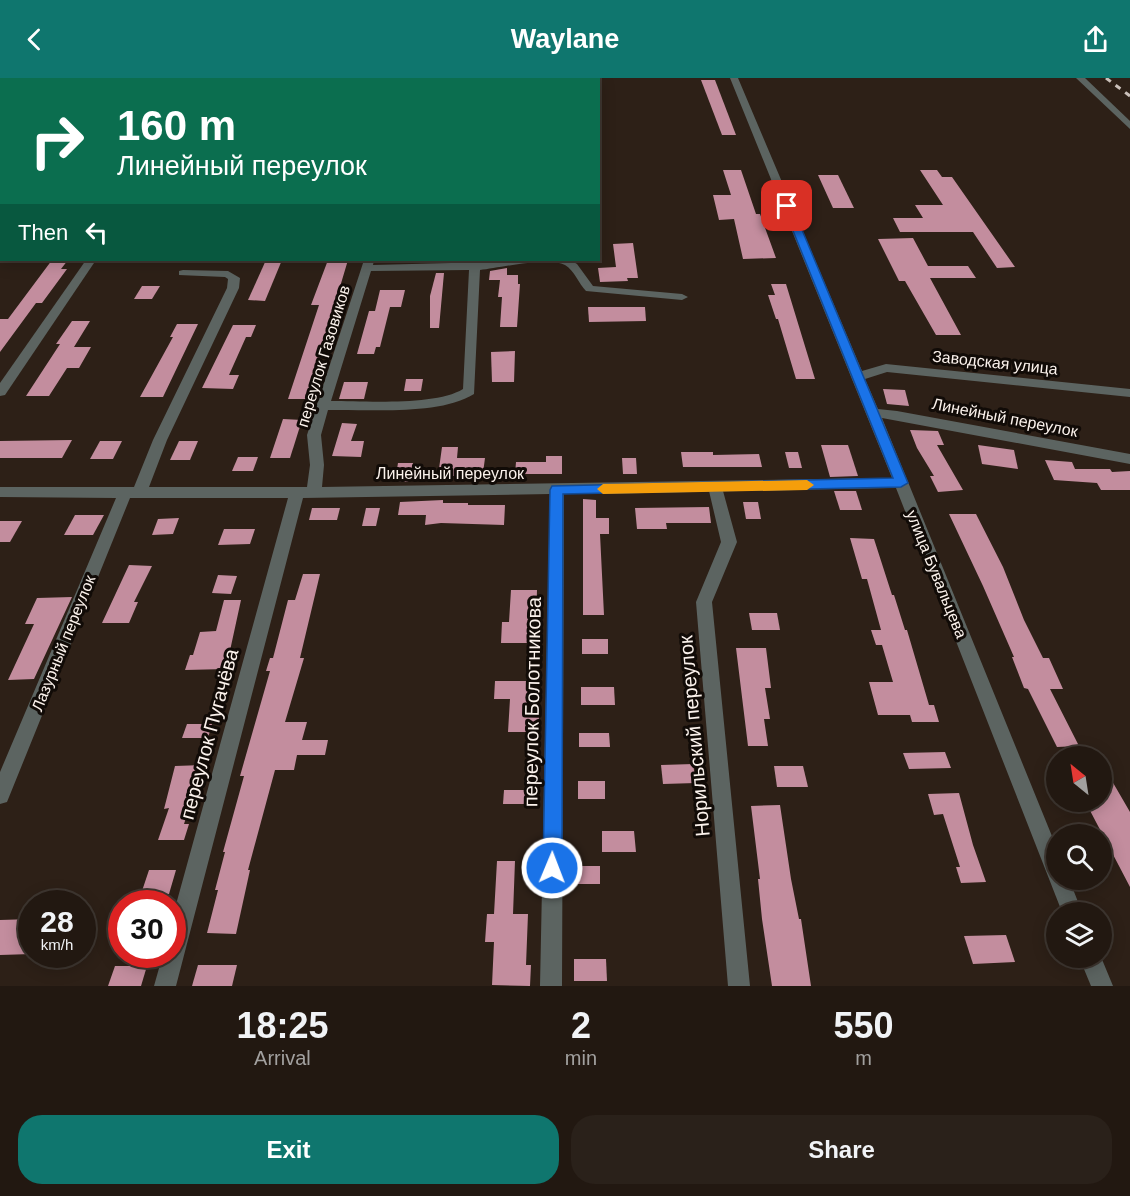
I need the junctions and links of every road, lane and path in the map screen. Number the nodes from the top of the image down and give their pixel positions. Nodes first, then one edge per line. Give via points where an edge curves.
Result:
1 (734, 78) edge
2 (1080, 78) edge
3 (1130, 126) edge
4 (90, 261) edge
5 (541, 261) edge
6 (560, 261) edge
7 (368, 264) edge
8 (475, 267) junction
9 (183, 273) dead end
10 (682, 297) dead end
11 (858, 377) junction
12 (0, 392) edge
13 (1130, 393) edge
14 (322, 406) junction
15 (873, 413) junction
16 (1130, 459) edge
17 (901, 483) junction
18 (715, 488) junction
19 (557, 490) junction
20 (133, 491) junction
21 (0, 492) edge
22 (306, 492) junction
23 (0, 795) edge
24 (1046, 846) edge
25 (1095, 968) edge
26 (165, 986) edge
27 (551, 986) edge
28 (739, 986) edge
29 (1102, 986) edge

1 - 11 street, улица Бувальцева
2 - 3 street
4 - 12 street
5 - 8 street, переулок Газовиков
6 - 10 street, переулок Газовиков via 577,269 581,282 590,289
7 - 8 street, переулок Газовиков
7 - 14 street, переулок Газовиков
8 - 14 street via 469,391 456,399 414,404
9 - 20 street, Лазурный переулок via 228,274 234,278 233,288
11 - 13 street, Заводская улица via 886,368
11 - 15 street, улица Бувальцева
14 - 22 street, переулок Газовиков via 315,435 317,465
15 - 16 street, Линейный переулок
15 - 17 street, улица Бувальцева
17 - 18 street, Линейный переулок
17 - 24 street, улица Бувальцева
18 - 19 street, Линейный переулок
18 - 28 street, Норильский переулок via 729,542 704,602
19 - 22 street, Линейный переулок
19 - 27 street, переулок Болотникова
20 - 21 street, Линейный переулок
20 - 22 street, Линейный переулок
20 - 23 street, Лазурный переулок
22 - 26 street, переулок Пугачёва
25 - 29 street

